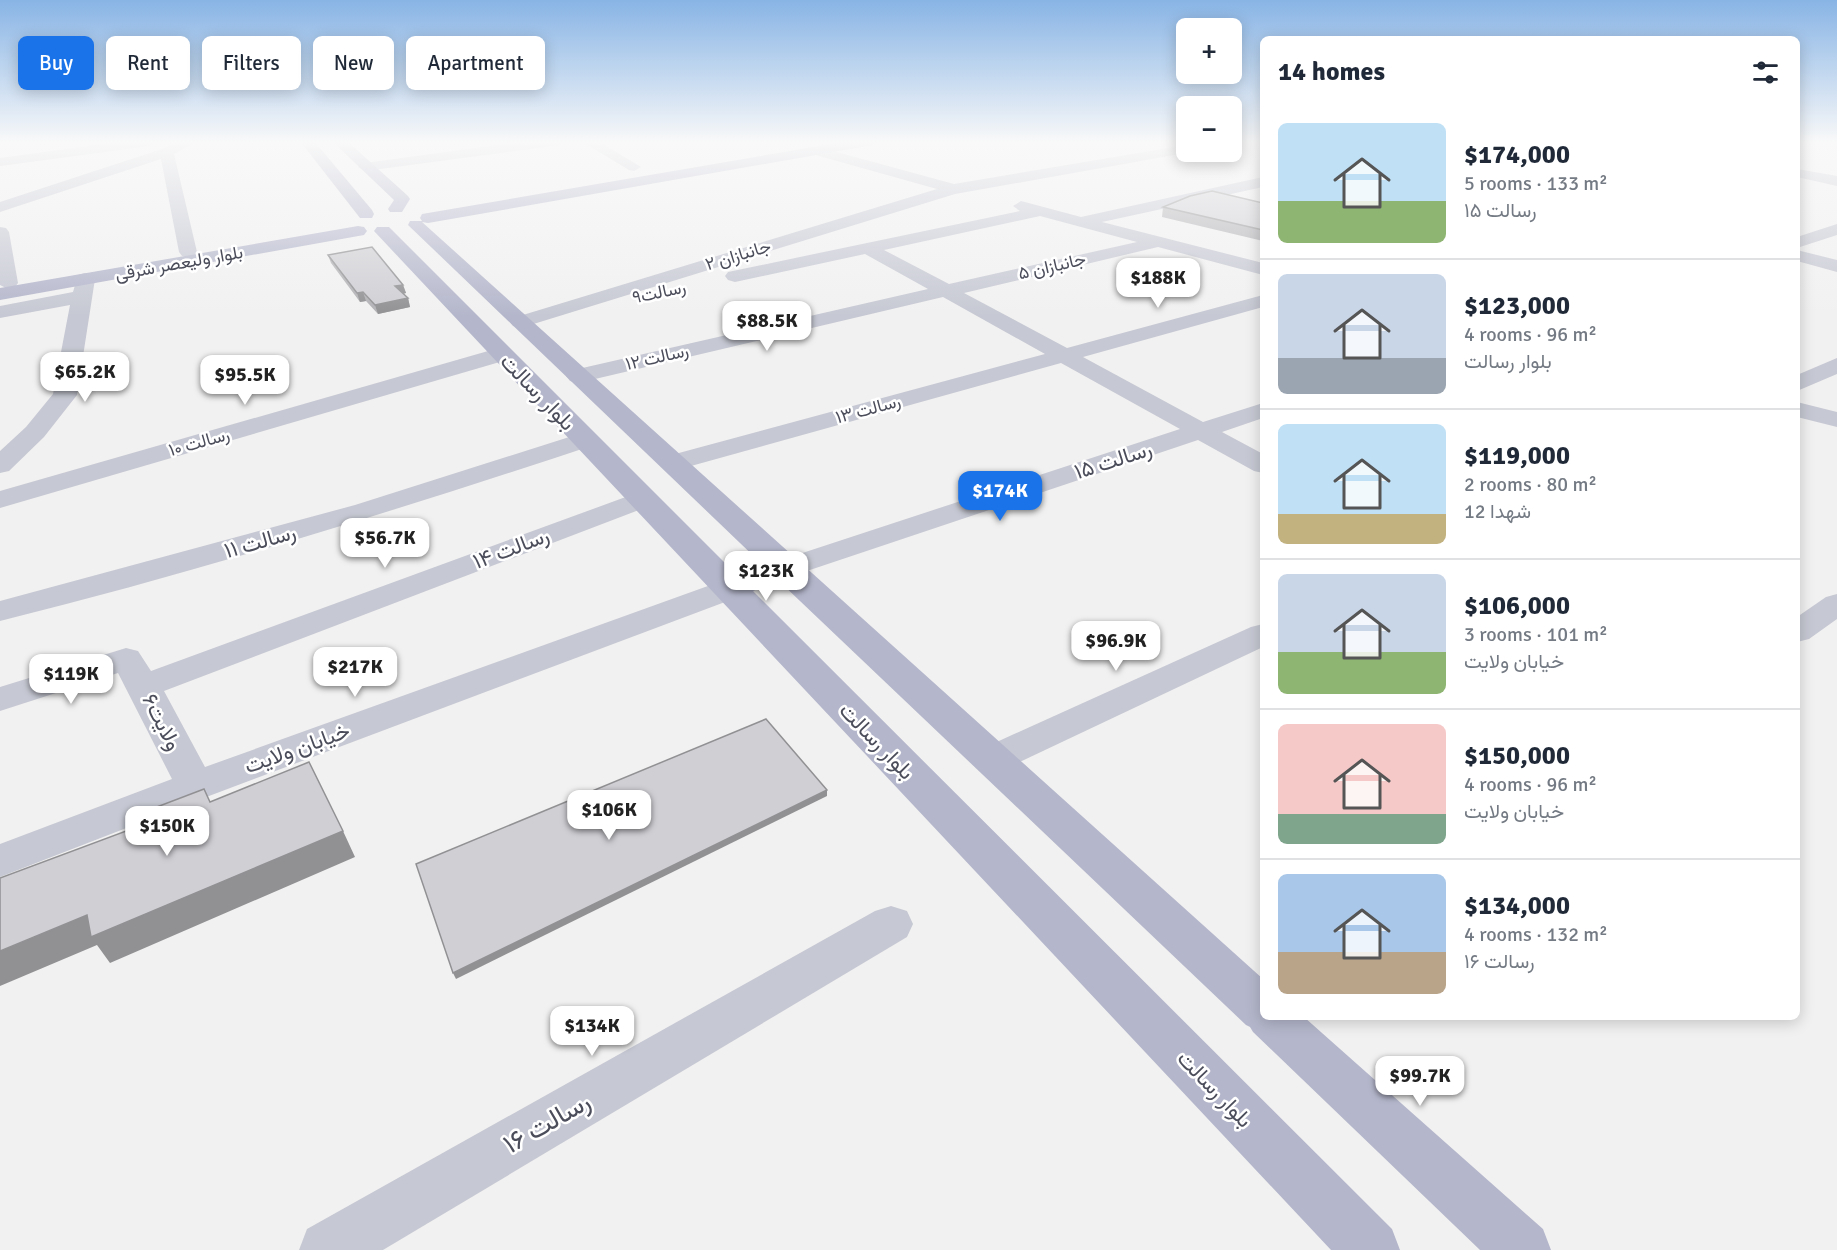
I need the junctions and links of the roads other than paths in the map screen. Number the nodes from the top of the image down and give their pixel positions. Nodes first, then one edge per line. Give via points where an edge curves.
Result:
1 (23, 199) edge
2 (177, 199) edge
3 (368, 199) edge
4 (402, 199) edge
5 (506, 199) edge
6 (518, 199) edge
7 (921, 199) edge
8 (993, 199) edge
9 (1181, 199) edge
10 (0, 207) edge
11 (1041, 211) junction
12 (390, 220) junction
13 (1079, 221) junction
14 (1837, 229) edge
15 (0, 232) edge
16 (1158, 242) junction
17 (1800, 242) edge
18 (868, 248) junction
19 (189, 252) junction
20 (1800, 256) edge
21 (1837, 266) edge
22 (1260, 268) edge
23 (2, 287) edge
24 (82, 288) junction
25 (946, 291) junction
26 (1260, 302) edge
27 (0, 312) edge
28 (520, 322) junction
29 (502, 354) junction
30 (1064, 356) junction
31 (1837, 365) edge
32 (578, 376) junction
33 (1800, 383) edge
34 (1800, 410) edge
35 (1260, 411) edge
36 (1837, 420) edge
37 (1201, 431) junction
38 (585, 440) junction
39 (673, 463) junction
40 (1260, 463) edge
41 (0, 465) edge
42 (642, 499) junction
43 (0, 500) edge
44 (786, 569) junction
45 (730, 589) junction
46 (1837, 604) edge
47 (0, 611) edge
48 (1800, 630) edge
49 (1260, 635) edge
50 (135, 673) junction
51 (0, 699) edge
52 (993, 759) junction
53 (195, 786) junction
54 (0, 861) edge
55 (891, 924) dead end
56 (1260, 1007) edge
57 (1273, 1020) edge
58 (328, 1250) edge
59 (1371, 1250) edge
60 (1522, 1250) edge

1 - 10 street
2 - 19 street
3 - 12 main road, بلوار رسالت
4 - 12 main road, بلوار رسالت
5 - 12 main road
6 - 12 main road
7 - 28 street, جانبازان ۲
8 - 11 street
9 - 13 street
11 - 13 street
11 - 18 street, رسالت۹
12 - 19 main road, بلوار ولیعصر شرقی
12 - 24 main road, بلوار ولیعصر شرقی
12 - 28 main road, بلوار رسالت
12 - 29 main road, بلوار رسالت
13 - 16 street
14 - 17 street
15 - 23 street
16 - 22 street
16 - 25 street, جانبازان ۵
18 - 25 street
18 - 28 street, رسالت۹
19 - 23 main road, بلوار ولیعصر شرقی
20 - 21 street
23 - 24 main road, بلوار ولیعصر شرقی
24 - 27 street
24 - 41 street via 65,395 35,432
25 - 30 street
25 - 32 street, رسالت ۱۲
26 - 30 street, رسالت ۱۳
28 - 32 main road, بلوار رسالت
29 - 38 main road, بلوار رسالت
29 - 43 street, رسالت ۱۰
30 - 37 street
30 - 39 street, رسالت ۱۳
31 - 33 street
32 - 39 main road, بلوار رسالت
34 - 36 street
35 - 37 street, رسالت ۱۵
37 - 40 street
37 - 44 street, رسالت ۱۵
38 - 42 main road, بلوار رسالت
38 - 47 street, رسالت ۱۱ via 365,511
39 - 44 main road, بلوار رسالت
42 - 45 main road, بلوار رسالت
42 - 50 street, رسالت ۱۴
44 - 45 main road
44 - 52 main road, بلوار رسالت
45 - 53 street, خیابان ولایت
45 - 59 main road, بلوار رسالت
46 - 48 street
49 - 52 street
50 - 51 street, رسالت ۱۴
50 - 53 street, ولایت۶
52 - 56 main road, بلوار رسالت
53 - 54 street, خیابان ولایت
55 - 58 street, رسالت ۱۶
57 - 60 main road

